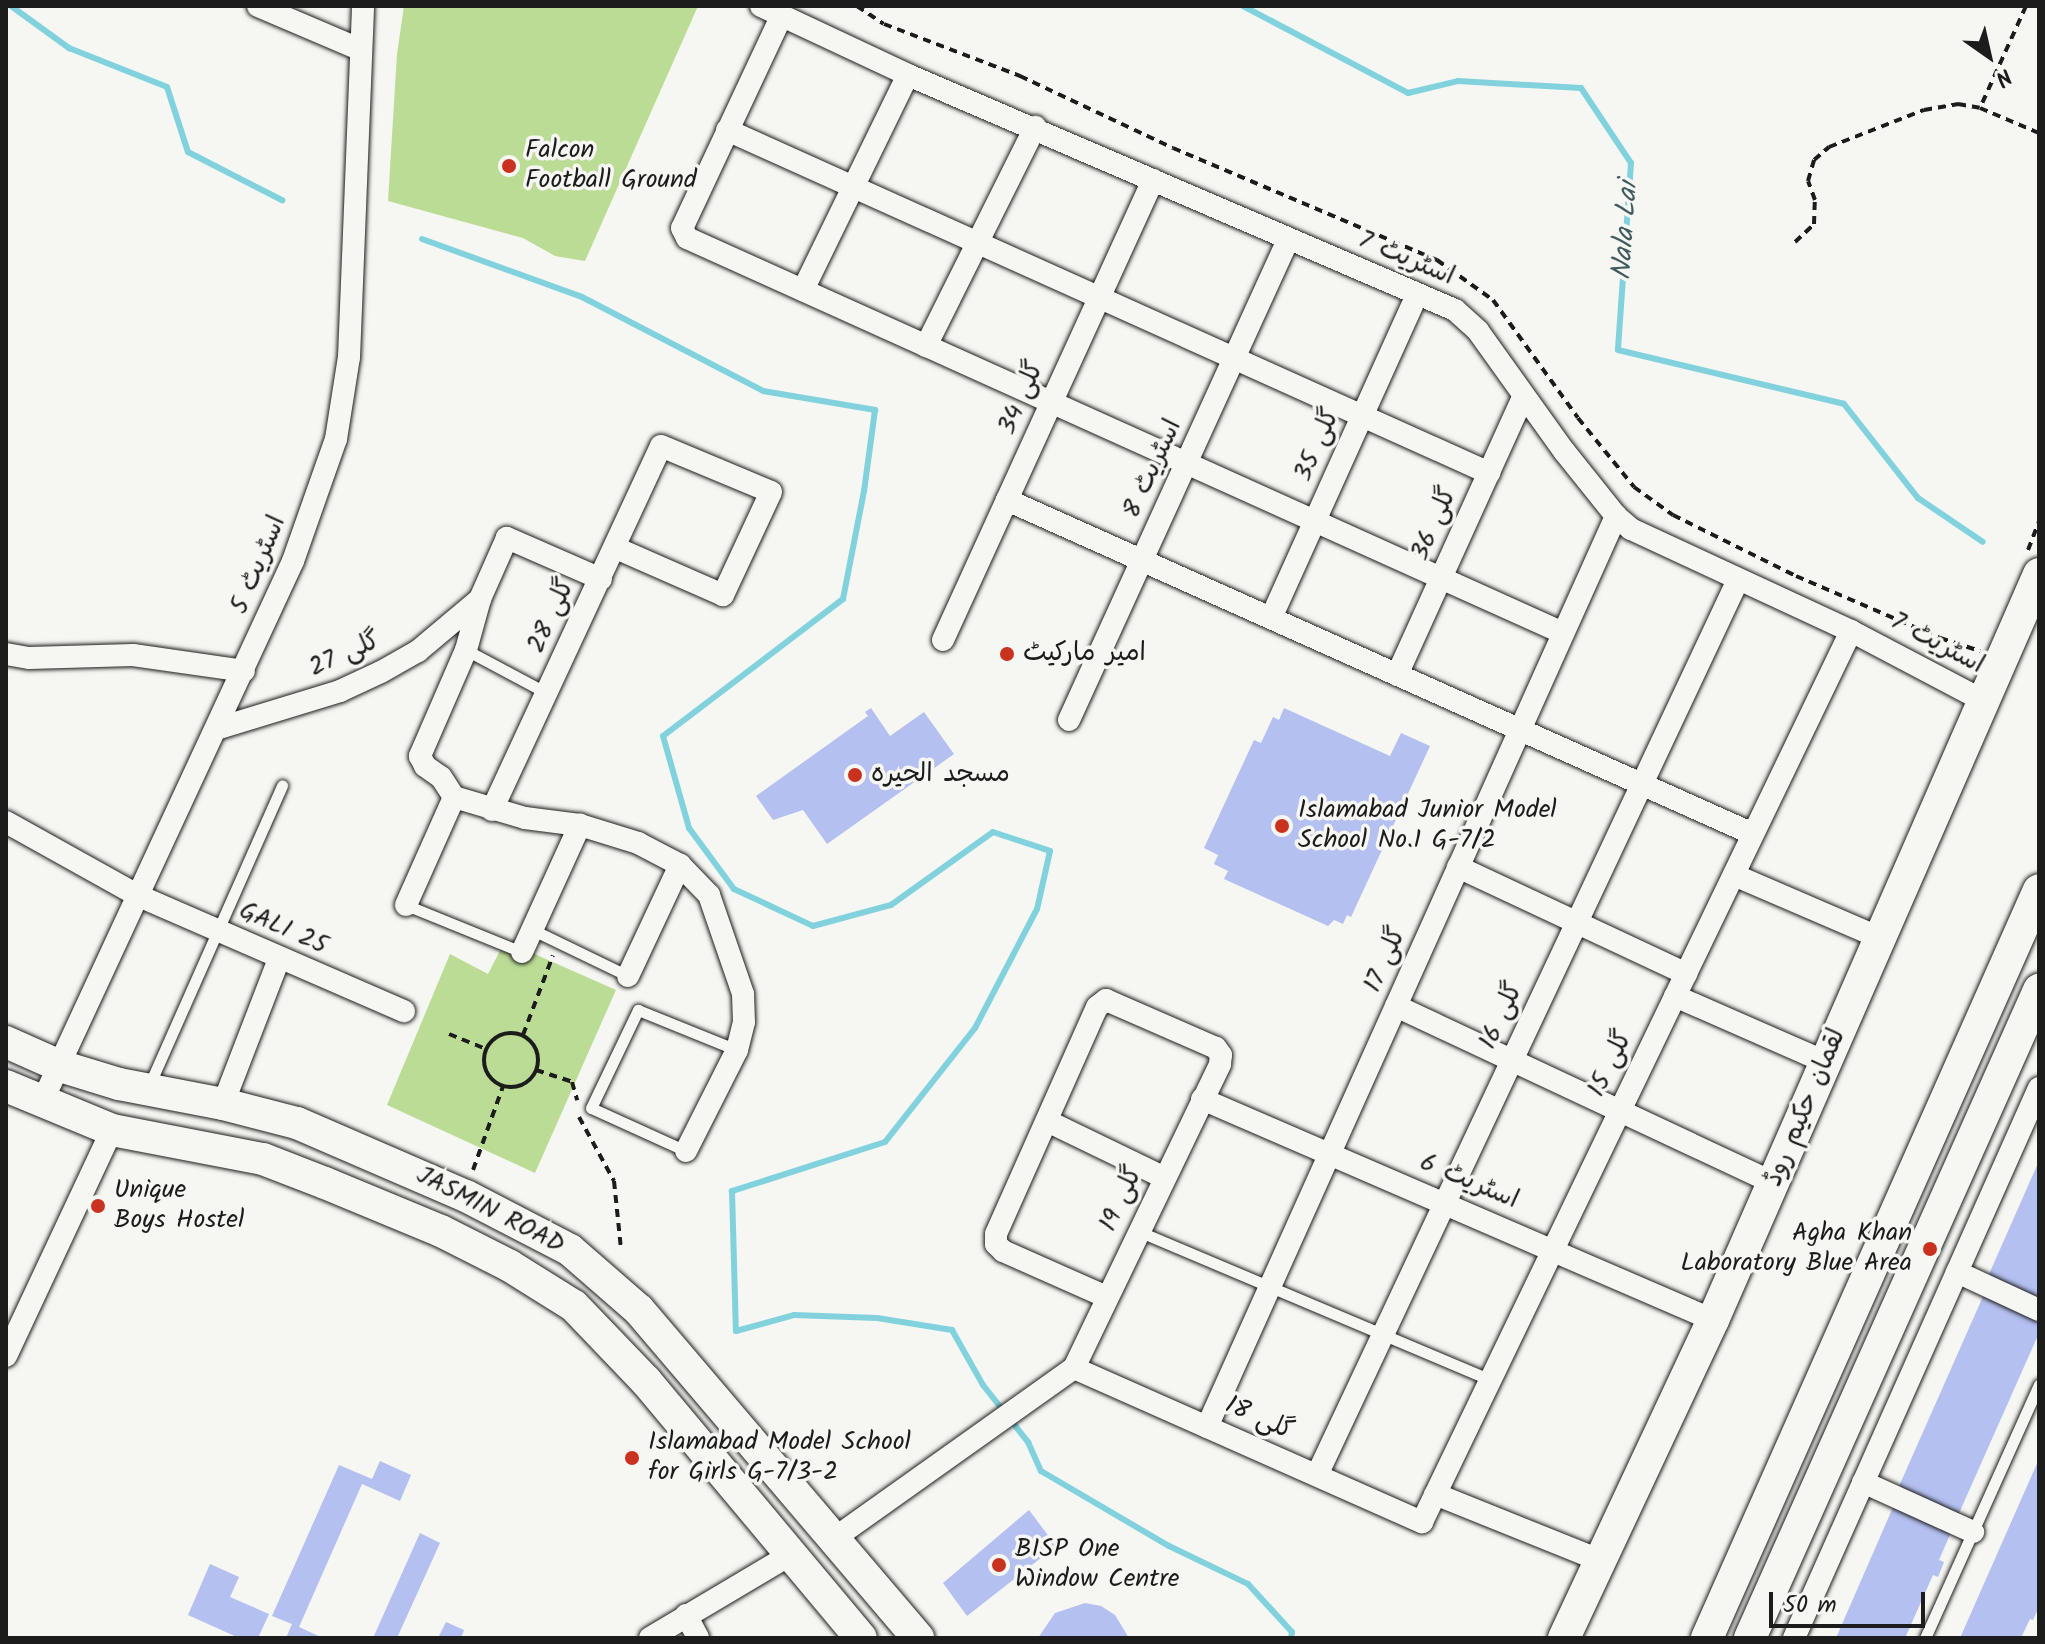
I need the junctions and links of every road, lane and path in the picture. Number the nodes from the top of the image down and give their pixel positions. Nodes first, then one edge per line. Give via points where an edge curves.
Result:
1 (258, 6) edge
2 (363, 6) edge
3 (2026, 6) edge
4 (771, 12) edge
5 (359, 49) junction
6 (908, 75) junction
7 (1980, 108) junction
8 (1035, 127) junction
9 (727, 130) junction
10 (2039, 133) edge
11 (1153, 180) junction
12 (853, 188) junction
13 (1288, 240) junction
14 (1795, 242) dead end
15 (977, 243) junction
16 (803, 290) junction
17 (1417, 294) junction
18 (1099, 298) junction
19 (926, 346) junction
20 (1234, 358) junction
21 (1523, 397) junction
22 (1051, 402) junction
23 (1362, 416) junction
24 (1186, 463) junction
25 (1489, 473) junction
26 (1007, 500) junction
27 (1616, 516) junction
28 (1315, 521) junction
29 (616, 548) junction
30 (1142, 560) junction
31 (2039, 574) edge
32 (1441, 578) junction
33 (601, 579) junction
34 (1738, 580) junction
35 (480, 599) junction
36 (1271, 618) junction
37 (1851, 631) junction
38 (1563, 633) junction
39 (943, 640) dead end
40 (466, 650) junction
41 (6, 654) edge
42 (244, 671) junction
43 (1397, 675) junction
44 (548, 693) junction
45 (1984, 701) junction
46 (1069, 720) dead end
47 (216, 729) junction
48 (1520, 729) junction
49 (1642, 784) junction
50 (282, 785) dead end
51 (454, 797) junction
52 (492, 810) junction
53 (6, 822) edge
54 (580, 825) junction
55 (1753, 834) junction
56 (680, 865) junction
57 (1458, 867) junction
58 (1734, 875) junction
59 (2039, 890) edge
60 (139, 896) junction
61 (406, 905) joint
62 (1577, 923) junction
63 (533, 930) junction
64 (218, 931) junction
65 (1880, 938) junction
66 (558, 942) junction
67 (522, 952) joint
68 (279, 959) junction
69 (1686, 974) junction
70 (628, 976) joint
71 (2039, 990) edge
72 (1675, 996) junction
73 (1396, 1006) junction
74 (404, 1011) dead end
75 (449, 1034) dead end
76 (523, 1035) junction
77 (6, 1042) edge
78 (486, 1049) junction
79 (737, 1050) junction
80 (1512, 1061) junction
81 (1825, 1062) junction
82 (60, 1066) junction
83 (536, 1070) junction
84 (6, 1086) edge
85 (503, 1086) junction
86 (147, 1091) junction
87 (2038, 1093) edge
88 (1202, 1099) junction
89 (42, 1102) junction
90 (223, 1104) junction
91 (1619, 1112) junction
92 (1047, 1121) junction
93 (112, 1130) junction
94 (686, 1151) joint
95 (1330, 1152) junction
96 (473, 1171) dead end
97 (1163, 1177) junction
98 (1773, 1183) junction
99 (1445, 1203) junction
100 (1138, 1231) junction
101 (1554, 1248) junction
102 (621, 1249) dead end
103 (1957, 1272) junction
104 (1270, 1287) junction
105 (1107, 1297) junction
106 (1856, 1303) junction
107 (2039, 1310) edge
108 (1713, 1320) junction
109 (1891, 1322) junction
110 (1383, 1335) junction
111 (1926, 1341) junction
112 (6, 1356) edge
113 (1074, 1368) junction
114 (1490, 1380) junction
115 (2039, 1384) edge
116 (1207, 1427) junction
117 (1317, 1475) junction
118 (1863, 1482) junction
119 (1435, 1494) junction
120 (1422, 1522) joint
121 (1973, 1532) junction
122 (832, 1540) junction
123 (790, 1555) junction
124 (1599, 1560) junction
125 (686, 1615) junction
126 (650, 1638) edge
127 (698, 1638) edge
128 (861, 1638) edge
129 (918, 1638) edge
130 (1564, 1638) edge
131 (1707, 1638) edge
132 (1750, 1638) edge
133 (1794, 1638) edge
134 (1925, 1638) edge

1 - 5 street
2 - 5 street, اسٹریٹ 5
3 - 7 path
4 - 6 street, اسٹریٹ 7
4 - 9 street
5 - 42 street, اسٹریٹ 5 via 344,396 336,439 293,561
6 - 8 street, اسٹریٹ 7
6 - 12 street
7 - 10 path
7 - 14 path via 1958,104 1924,110 1829,147 1814,160 1808,181 1815,200 1814,224
8 - 11 street, اسٹریٹ 7
8 - 15 street
9 - 12 street
9 - 16 street via 682,234
11 - 13 street, اسٹریٹ 7
11 - 18 street, گلی 34
12 - 15 street
12 - 16 street
13 - 17 street, اسٹریٹ 7
13 - 20 street, اسٹریٹ 8
15 - 18 street
15 - 19 street
16 - 19 street
17 - 21 street, اسٹریٹ 7 via 1455,310 1478,331
17 - 23 street, گلی 35
18 - 20 street
18 - 22 street, گلی 34
19 - 22 street
20 - 23 street
20 - 24 street, اسٹریٹ 8
21 - 25 street, گلی 36
21 - 27 street, اسٹریٹ 7
22 - 24 street
22 - 26 street, گلی 34
23 - 25 street
23 - 28 street, گلی 35
24 - 28 street
24 - 30 street, اسٹریٹ 8
25 - 32 street, گلی 36
26 - 30 street
26 - 39 street, گلی 34
27 - 34 street, اسٹریٹ 7 via 1631,529
27 - 38 street, گلی 17
28 - 32 street
28 - 36 street, گلی 35
29 - 29 street, گلی 28 via 661,446 771,492 723,595
29 - 33 street, گلی 28
30 - 36 street
30 - 46 street, اسٹریٹ 8
31 - 45 street, لقمان حکیم روڈ
32 - 38 street
32 - 43 street, گلی 36
33 - 35 street, گلی 27 via 507,538
33 - 44 street, گلی 28
34 - 37 street, اسٹریٹ 7
34 - 49 street, گلی 16
35 - 40 street, گلی 27
35 - 47 street, گلی 27 via 418,651 381,672 340,691
36 - 43 street
37 - 45 street, اسٹریٹ 7
37 - 55 street, گلی 15
38 - 48 street, گلی 17
40 - 44 lane
40 - 51 street, گلی 27 via 420,756
41 - 42 street via 133,655
42 - 47 street, اسٹریٹ 5
43 - 48 street
44 - 52 street, گلی 28
45 - 65 street, لقمان حکیم روڈ
47 - 60 street, اسٹریٹ 5
48 - 49 street
48 - 57 street, گلی 17
49 - 55 street
49 - 62 street, گلی 16
50 - 64 lane
51 - 52 street
51 - 61 street
52 - 54 street
53 - 60 street, GALI 25
54 - 56 street via 638,843
54 - 63 street
55 - 58 street, گلی 15
56 - 70 street
56 - 79 street via 709,895 728,944 743,994
57 - 62 street
57 - 73 street, گلی 17
58 - 65 street
58 - 69 street, گلی 15
59 - 106 street
60 - 64 street, GALI 25
60 - 82 street, اسٹریٹ 5
61 - 67 lane
62 - 69 street
62 - 80 street, گلی 16
63 - 66 lane
63 - 67 street
64 - 68 street, GALI 25
64 - 86 lane
65 - 81 street, لقمان حکیم روڈ
66 - 70 lane
66 - 76 path
68 - 74 street, GALI 25
68 - 90 street
69 - 72 street, گلی 15
71 - 109 street
72 - 81 street
72 - 91 street, گلی 15
73 - 80 street
73 - 95 street, گلی 17
75 - 78 path
76 - 78 path via 504,1033
76 - 83 path via 536,1049
77 - 82 street, JASMIN ROAD
78 - 85 path via 486,1071
79 - 94 street
79 - 94 lane via 638,1010 591,1108
80 - 91 street
80 - 99 street, گلی 16
81 - 98 street, لقمان حکیم روڈ
82 - 86 street, JASMIN ROAD
82 - 89 street, اسٹریٹ 5
83 - 85 path via 526,1083
83 - 102 path via 576,1087 580,1124 614,1181
84 - 89 street, JASMIN ROAD
85 - 96 path
86 - 90 street, JASMIN ROAD
87 - 103 street
88 - 92 street, گلی 19 via 1221,1055 1216,1048 1106,1000 1097,1007
88 - 95 street, اسٹریٹ 6
88 - 97 street, گلی 19
89 - 93 street, JASMIN ROAD
90 - 122 street, JASMIN ROAD via 342,1140 570,1250 639,1310
91 - 98 street
91 - 101 street, گلی 15
92 - 97 street
92 - 105 street via 996,1244
93 - 112 street
93 - 123 street, JASMIN ROAD via 275,1164 441,1231 574,1306 646,1381
95 - 99 street, اسٹریٹ 6
95 - 104 street, گلی 17
97 - 100 street, گلی 19
98 - 108 street, لقمان حکیم روڈ
99 - 101 street, اسٹریٹ 6
99 - 110 street, گلی 16
100 - 104 lane
100 - 105 street, گلی 19
101 - 108 street, اسٹریٹ 6
101 - 114 street, گلی 15
103 - 107 street
103 - 111 street
104 - 110 lane
104 - 116 street, گلی 17
105 - 113 street, گلی 19
106 - 109 street
106 - 131 street
108 - 124 street, لقمان حکیم روڈ
109 - 111 street
109 - 132 street
110 - 114 lane
110 - 117 street, گلی 16
111 - 118 street
113 - 116 street, گلی 18
113 - 122 street
114 - 119 street, گلی 15
115 - 121 lane
116 - 117 street, گلی 18
117 - 120 street, گلی 18
118 - 121 street
118 - 133 street
119 - 120 street, گلی 15
119 - 124 street
121 - 134 lane
122 - 129 street, JASMIN ROAD
123 - 125 street
123 - 128 street, JASMIN ROAD
124 - 130 street, لقمان حکیم روڈ
125 - 126 street
125 - 127 street

